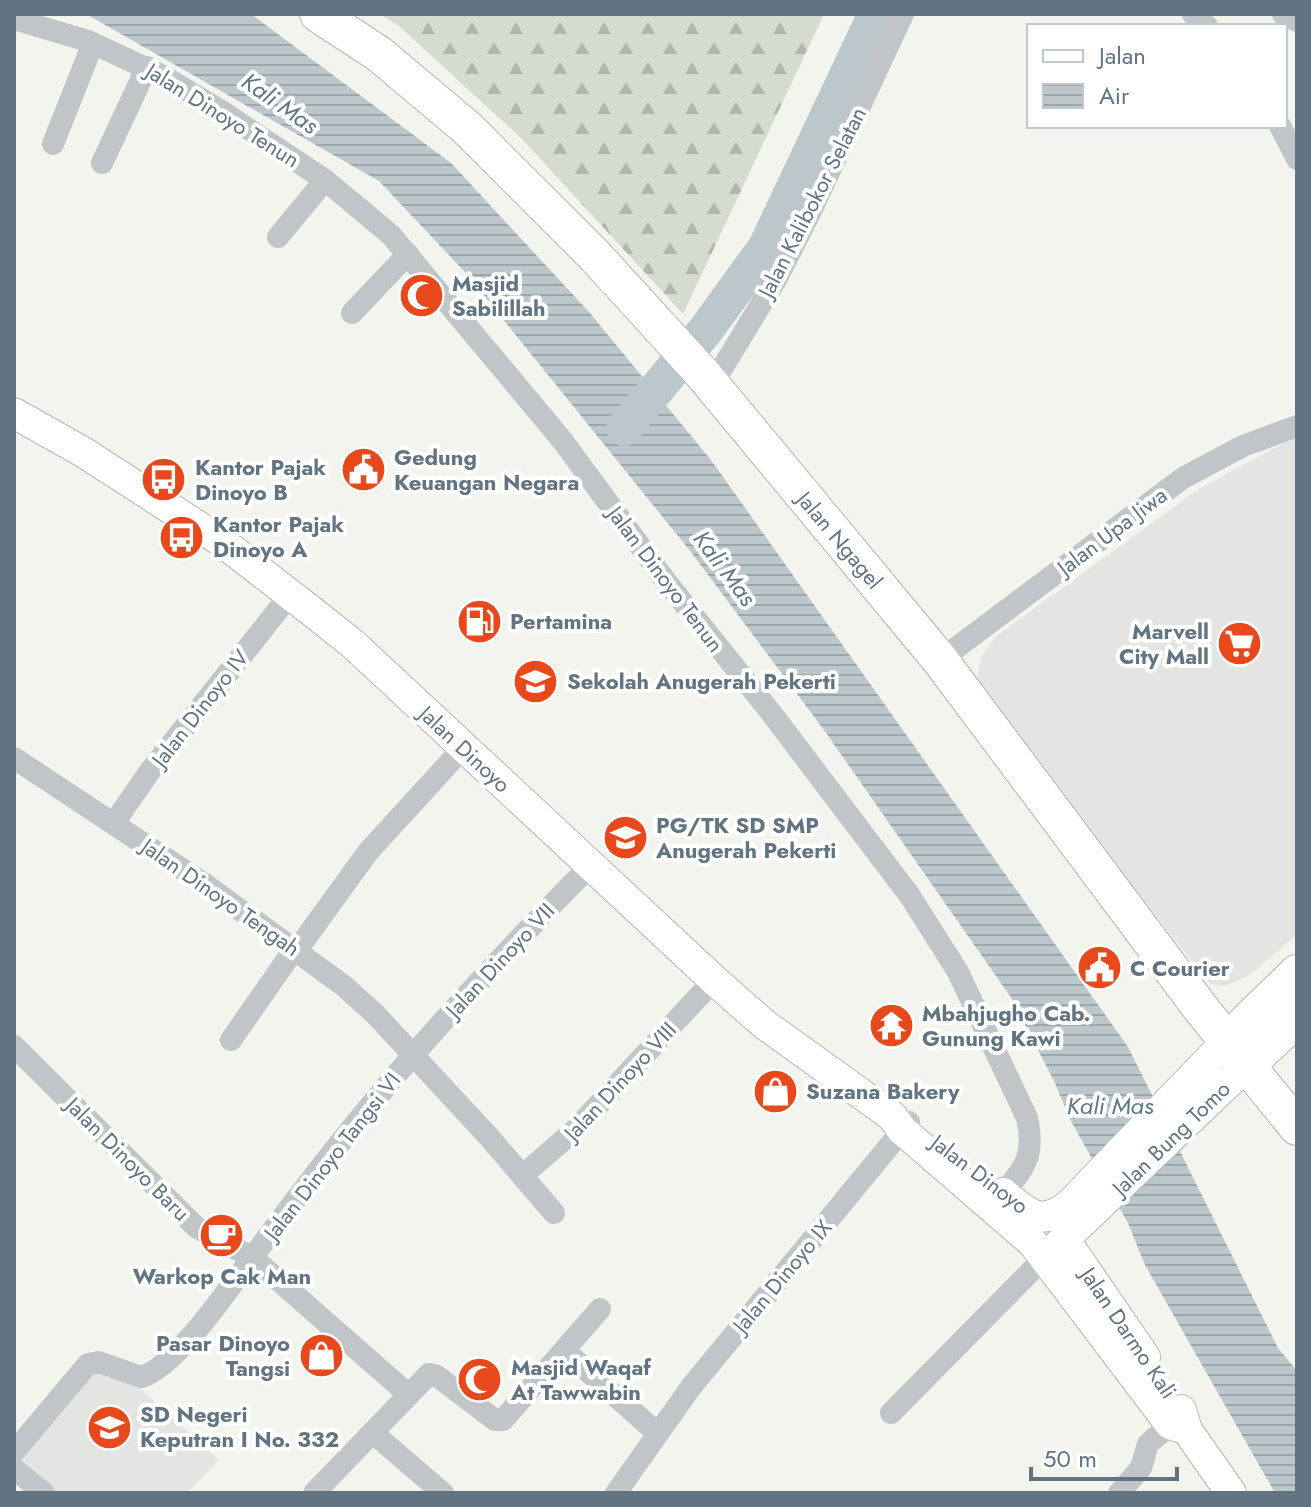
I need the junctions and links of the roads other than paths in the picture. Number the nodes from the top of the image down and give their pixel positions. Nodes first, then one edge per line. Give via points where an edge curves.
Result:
1 (318, 14) edge
2 (903, 14) edge
3 (1283, 14) edge
4 (1297, 21) edge
5 (15, 23) edge
6 (93, 43) junction
7 (147, 67) junction
8 (1281, 128) edge
9 (53, 144) dead end
10 (1297, 159) edge
11 (102, 163) dead end
12 (325, 180) junction
13 (278, 237) dead end
14 (408, 254) junction
15 (352, 313) dead end
16 (706, 379) junction
17 (14, 413) edge
18 (1297, 426) edge
19 (290, 595) junction
20 (940, 660) junction
21 (463, 748) junction
22 (14, 758) edge
23 (114, 823) junction
24 (590, 866) junction
25 (296, 949) junction
26 (1297, 973) edge
27 (714, 980) junction
28 (1297, 1018) edge
29 (231, 1040) dead end
30 (14, 1046) edge
31 (1237, 1053) junction
32 (412, 1056) junction
33 (901, 1123) junction
34 (1297, 1127) edge
35 (522, 1176) junction
36 (1003, 1193) junction
37 (554, 1213) dead end
38 (1065, 1232) junction
39 (253, 1258) junction
40 (600, 1309) dead end
41 (564, 1350) junction
42 (409, 1395) junction
43 (891, 1413) dead end
44 (1180, 1422) junction
45 (657, 1433) junction
46 (367, 1439) junction
47 (14, 1452) edge
48 (14, 1469) edge
49 (44, 1493) edge
50 (314, 1493) edge
51 (443, 1493) edge
52 (616, 1493) edge
53 (1119, 1493) edge
54 (1231, 1493) edge

1 - 16 highway, Jalan Ngagel via 379,54 467,128 538,196
2 - 16 street, Jalan Kalibokor Selatan via 777,278
3 - 4 street
5 - 6 street, Jalan Dinoyo Tenun
6 - 7 street, Jalan Dinoyo Tenun
6 - 9 street
7 - 11 street
7 - 12 street, Jalan Dinoyo Tenun
8 - 10 street
12 - 13 street
12 - 14 street, Jalan Dinoyo Tenun
14 - 15 street
14 - 36 street, Jalan Dinoyo Tenun via 562,440 934,933 1027,1118 1030,1154
16 - 20 highway, Jalan Ngagel
17 - 19 main road, Jalan Dinoyo via 221,541
18 - 20 street, Jalan Upa Jiwa via 1243,446 1183,478
19 - 21 main road, Jalan Dinoyo via 354,645
19 - 23 street, Jalan Dinoyo IV
20 - 31 highway, Jalan Ngagel
21 - 24 main road, Jalan Dinoyo
21 - 25 street via 368,852
22 - 23 street, Jalan Dinoyo Tengah
23 - 25 street, Jalan Dinoyo Tengah
24 - 27 main road, Jalan Dinoyo
24 - 32 street, Jalan Dinoyo VII
25 - 29 street
25 - 32 street, Jalan Dinoyo Tengah via 359,998
26 - 31 highway, Jalan Bung Tomo
27 - 33 main road, Jalan Dinoyo via 764,1024
27 - 35 street, Jalan Dinoyo VIII via 576,1129
28 - 31 highway, Jalan Bung Tomo
30 - 39 street, Jalan Dinoyo Baru via 196,1227
31 - 34 highway, Jalan Ngagel
31 - 38 main road, Jalan Bung Tomo
32 - 35 street, Jalan Dinoyo Tengah
32 - 39 street, Jalan Dinoyo Tangsi VI
33 - 36 main road, Jalan Dinoyo
33 - 38 main road, Jalan Dinoyo via 1020,1231
33 - 45 street, Jalan Dinoyo IX
35 - 37 street, Jalan Dinoyo Tengah
36 - 38 main road, Jalan Dinoyo via 1038,1217 1055,1216
38 - 43 street
38 - 44 main road, Jalan Darmo Kali
39 - 42 street, Jalan Dinoyo Baru
39 - 47 street, Jalan Dinoyo Tangsi VI via 200,1326 155,1371 141,1377 99,1362 88,1364
40 - 41 street
41 - 42 street via 503,1420 495,1420 437,1376 429,1374
41 - 45 street
42 - 46 street
44 - 53 street via 1148,1444 1141,1468
44 - 54 main road, Jalan Darmo Kali
45 - 52 street, Jalan Dinoyo IX
46 - 50 street
46 - 51 street
48 - 49 street

